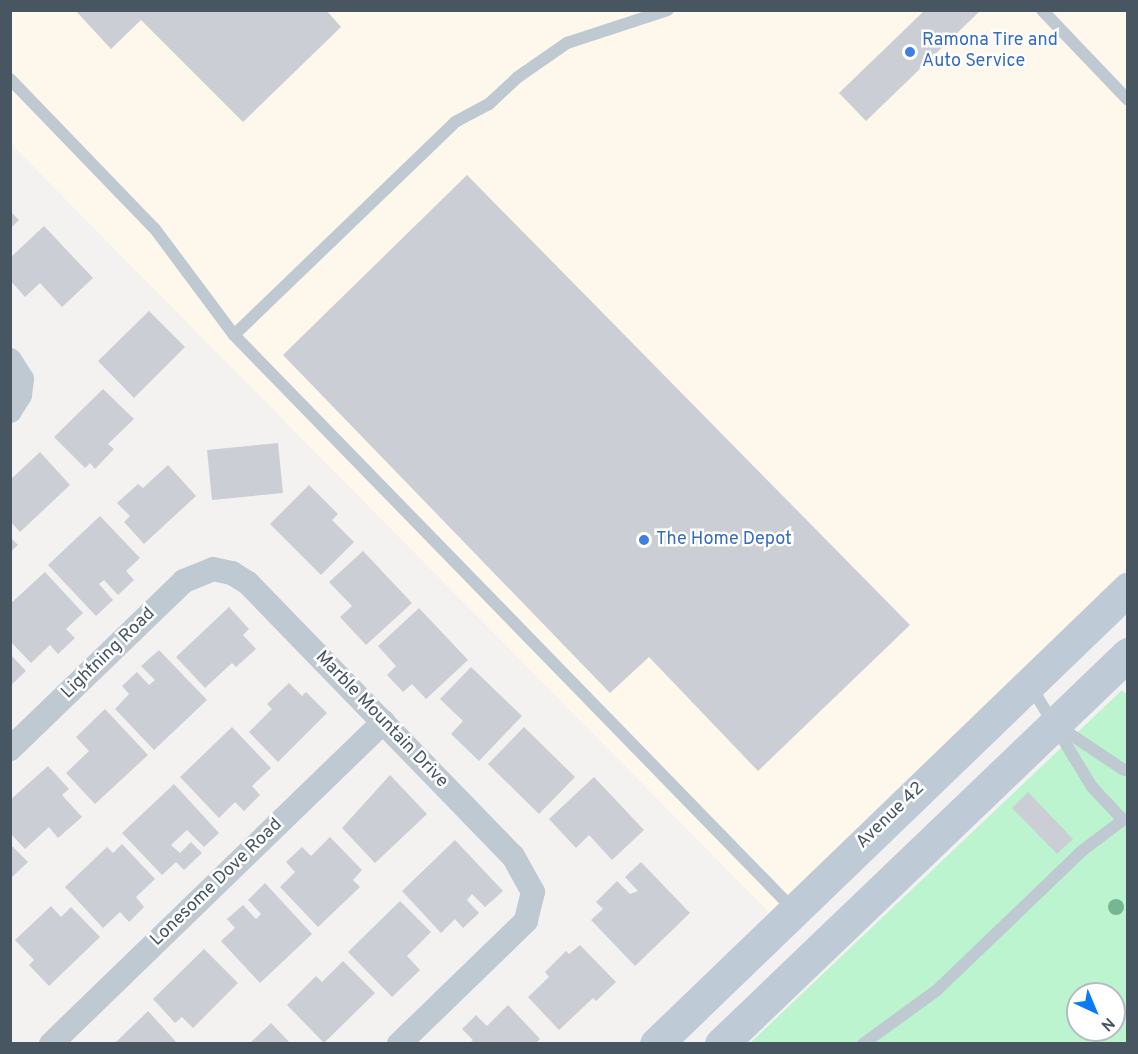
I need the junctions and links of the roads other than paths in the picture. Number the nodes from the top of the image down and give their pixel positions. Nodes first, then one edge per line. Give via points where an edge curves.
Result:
1 (668, 10) edge
2 (1042, 10) edge
3 (10, 80) edge
4 (1128, 100) edge
5 (234, 335) junction
6 (16, 369) edge
7 (10, 411) edge
8 (213, 569) joint
9 (1128, 589) edge
10 (1128, 654) edge
11 (1028, 682) junction
12 (383, 722) junction
13 (1052, 722) junction
14 (10, 749) edge
15 (1124, 771) dead end
16 (794, 910) junction
17 (51, 1044) edge
18 (399, 1044) edge
19 (656, 1044) edge
20 (721, 1044) edge
21 (863, 1044) edge

1 - 5 lane via 567,43 518,77 489,104 455,122
2 - 4 lane
3 - 5 lane via 155,229
5 - 16 lane
6 - 7 street via 20,395
8 - 12 street, Marble Mountain Drive via 232,573 248,583
8 - 14 street, Lightning Road via 184,581
9 - 11 street, Avenue 42
10 - 13 street
11 - 13 lane
11 - 16 street, Avenue 42
12 - 17 street, Lonesome Dove Road
12 - 18 street, Marble Mountain Drive via 513,856 533,892 526,921
13 - 15 lane
13 - 20 street
13 - 21 lane via 1092,787 1123,819 1083,850 937,990
16 - 19 street, Avenue 42

